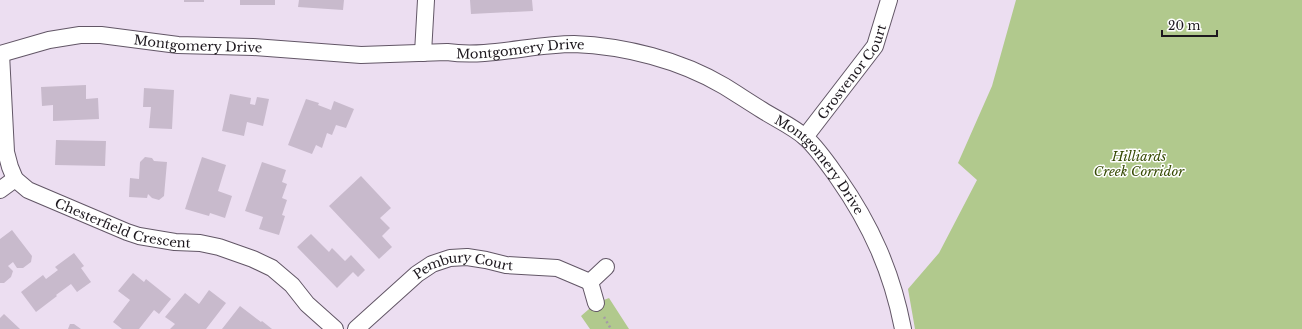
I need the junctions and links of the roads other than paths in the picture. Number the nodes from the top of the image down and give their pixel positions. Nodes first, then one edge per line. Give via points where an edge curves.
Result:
1 (426, 0) edge
2 (889, 0) edge
3 (423, 53) junction
4 (1, 54) edge
5 (805, 137) junction
6 (15, 179) junction
7 (0, 190) edge
8 (606, 267) dead end
9 (590, 282) junction
10 (596, 303) dead end
11 (335, 329) edge
12 (356, 329) edge
13 (903, 329) edge

1 - 3 street
2 - 5 street, Grosvenor Court via 875,46
3 - 4 street, Montgomery Drive via 361,55 253,47 178,45 101,35 80,35 49,40
3 - 5 street, Montgomery Drive via 461,54 574,44 631,51 692,70 723,86
4 - 6 street via 6,152
5 - 13 street, Montgomery Drive via 831,168 871,232 890,278
6 - 7 street
6 - 11 street, Chesterfield Crescent via 28,190 127,232 157,240 219,247 254,259 272,268 292,285 307,304
8 - 9 street
9 - 10 street
9 - 12 street, Pembury Court via 557,268 506,265 467,257 450,258 432,264 417,274

